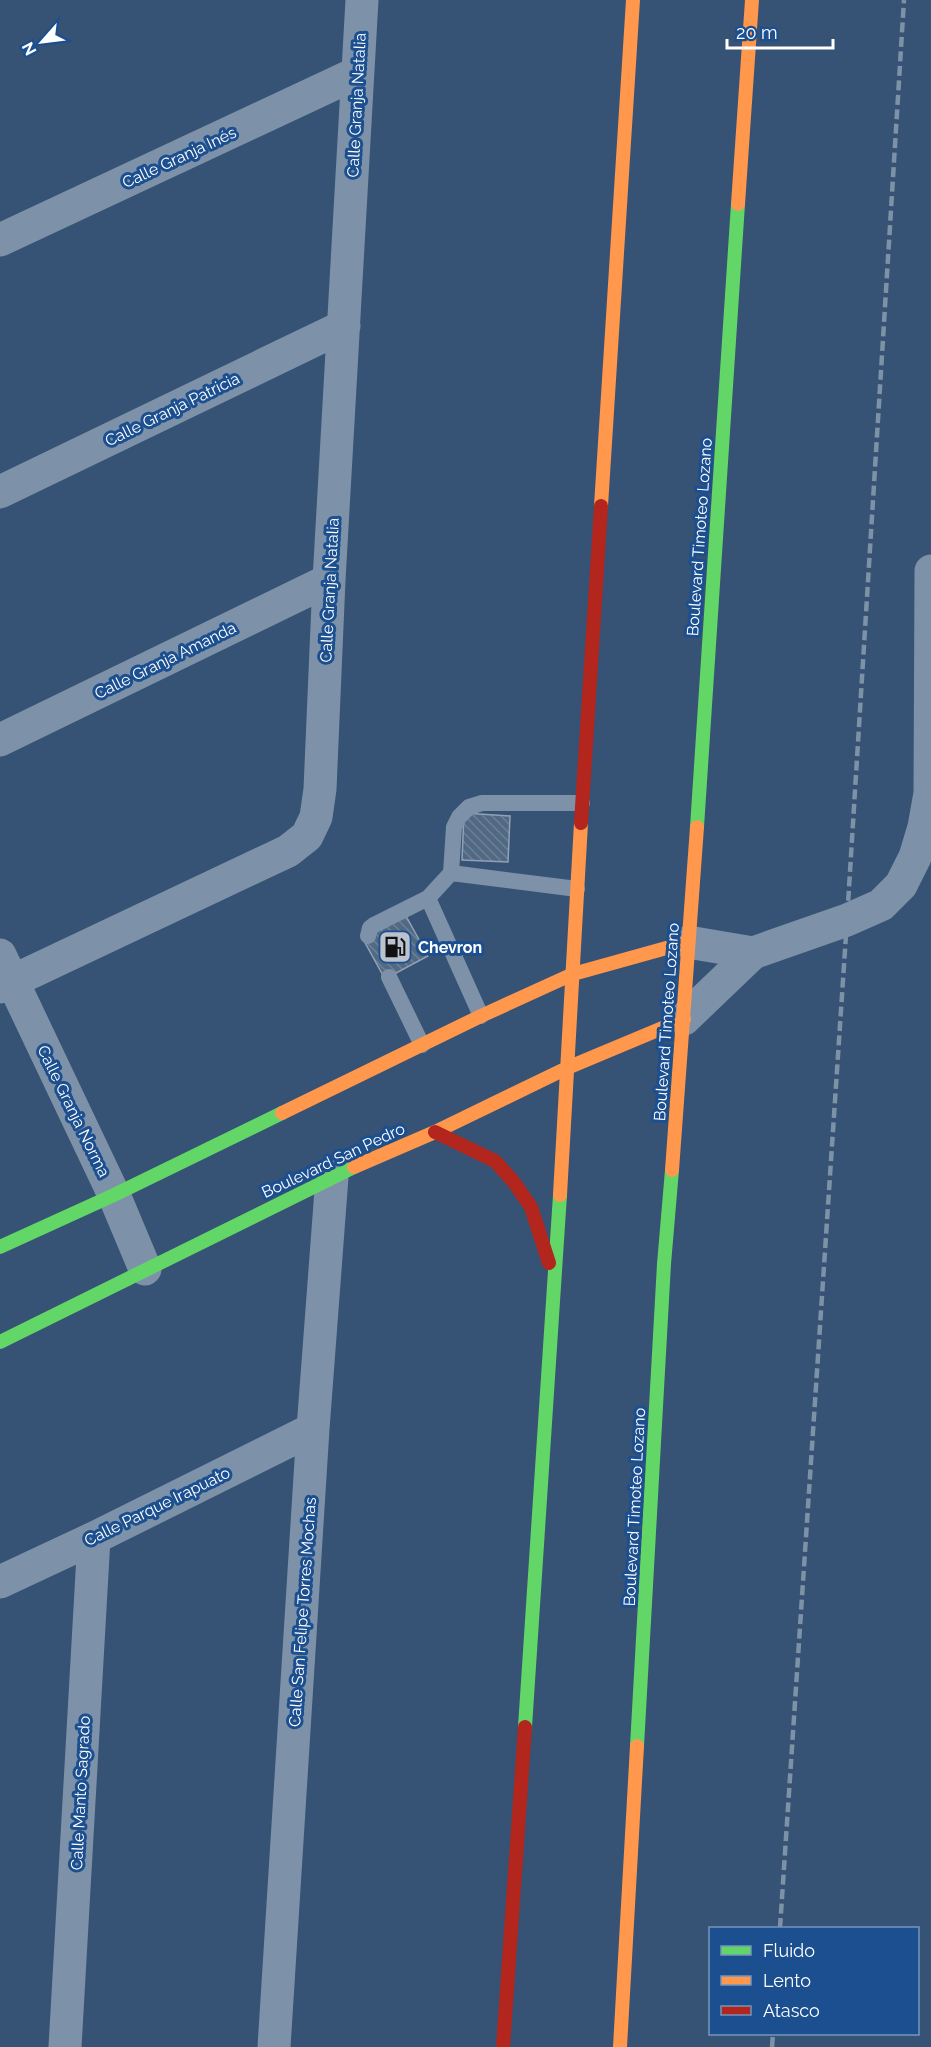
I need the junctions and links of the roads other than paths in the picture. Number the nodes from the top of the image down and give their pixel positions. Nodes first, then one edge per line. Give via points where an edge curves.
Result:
1 (362, 0) edge
2 (633, 0) edge
3 (752, 0) edge
4 (357, 73) junction
5 (0, 240) edge
6 (344, 326) junction
7 (0, 492) edge
8 (931, 571) edge
9 (329, 580) junction
10 (0, 740) edge
11 (582, 803) junction
12 (450, 873) junction
13 (577, 889) junction
14 (428, 898) junction
15 (368, 936) dead end
16 (688, 942) junction
17 (753, 953) junction
18 (573, 974) junction
19 (4, 975) edge
20 (389, 977) dead end
21 (481, 1016) junction
22 (684, 1019) junction
23 (422, 1045) junction
24 (567, 1068) junction
25 (435, 1132) junction
26 (332, 1177) junction
27 (114, 1195) junction
28 (0, 1247) edge
29 (145, 1269) junction
30 (555, 1282) junction
31 (0, 1341) edge
32 (313, 1429) junction
33 (94, 1538) junction
34 (0, 1582) edge
35 (65, 2047) edge
36 (274, 2047) edge
37 (503, 2047) edge
38 (620, 2047) edge

1 - 4 street, Calle Granja Natalia
2 - 11 main road
3 - 16 main road, Boulevard Timoteo Lozano
4 - 5 street, Calle Granja Inés
4 - 6 street, Calle Granja Natalia
6 - 7 street, Calle Granja Patricia
6 - 9 street, Calle Granja Natalia
8 - 17 street via 930,793 915,857 901,885 880,905
9 - 10 street, Calle Granja Amanda
9 - 19 street, Calle Granja Natalia via 320,789 316,817 307,836 288,851
11 - 12 lane via 482,803 469,807 454,827
11 - 13 main road
12 - 13 lane
12 - 14 lane
13 - 18 main road
14 - 15 lane via 374,925
14 - 21 lane
16 - 17 street
16 - 18 main road
16 - 22 main road, Boulevard Timoteo Lozano
17 - 22 street
18 - 21 main road
18 - 24 main road
19 - 27 street, Calle Granja Norma
20 - 23 lane
21 - 23 main road
22 - 24 main road, Boulevard San Pedro
22 - 38 main road, Boulevard Timoteo Lozano via 663,1275
23 - 27 main road
24 - 25 main road, Boulevard San Pedro
24 - 30 main road
25 - 26 main road, Boulevard San Pedro
25 - 30 main road via 495,1161 513,1181 531,1207
26 - 29 main road, Boulevard San Pedro
26 - 32 street, Calle San Felipe Torres Mochas
27 - 28 main road
27 - 29 street, Calle Granja Norma
29 - 31 main road, Boulevard San Pedro
30 - 37 main road
32 - 33 street, Calle Parque Irapuato
32 - 36 street, Calle San Felipe Torres Mochas
33 - 34 street, Calle Parque Irapuato
33 - 35 street, Calle Manto Sagrado

